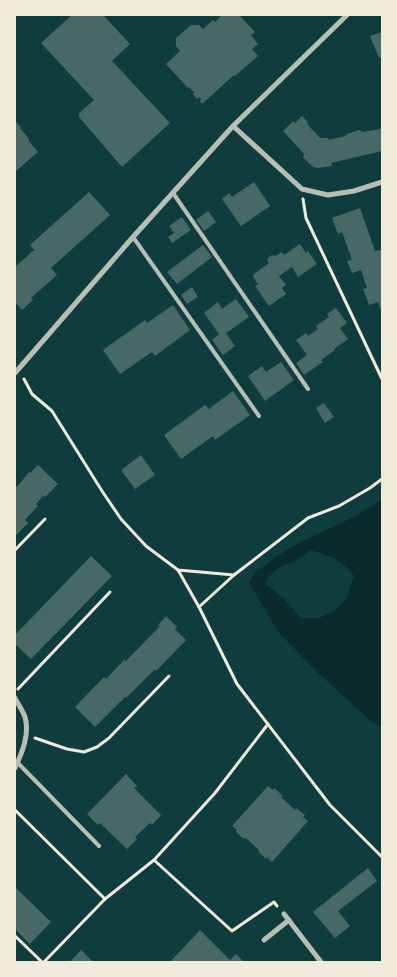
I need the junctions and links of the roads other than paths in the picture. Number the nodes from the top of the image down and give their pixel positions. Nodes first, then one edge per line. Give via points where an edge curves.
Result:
1 (346, 15) edge
2 (233, 126) junction
3 (382, 182) edge
4 (173, 193) junction
5 (133, 237) junction
6 (16, 372) edge
7 (308, 389) dead end
8 (259, 416) dead end
9 (15, 698) edge
10 (16, 766) edge
11 (99, 846) dead end
12 (284, 914) road end
13 (289, 920) junction
14 (264, 940) dead end
15 (321, 962) edge

1 - 2 street
2 - 3 street via 302,188 328,195
2 - 4 street
4 - 5 street
4 - 7 lane
5 - 6 street
5 - 8 lane
9 - 10 street via 25,717 26,735
10 - 11 lane
12 - 13 street
13 - 14 street
13 - 15 street

